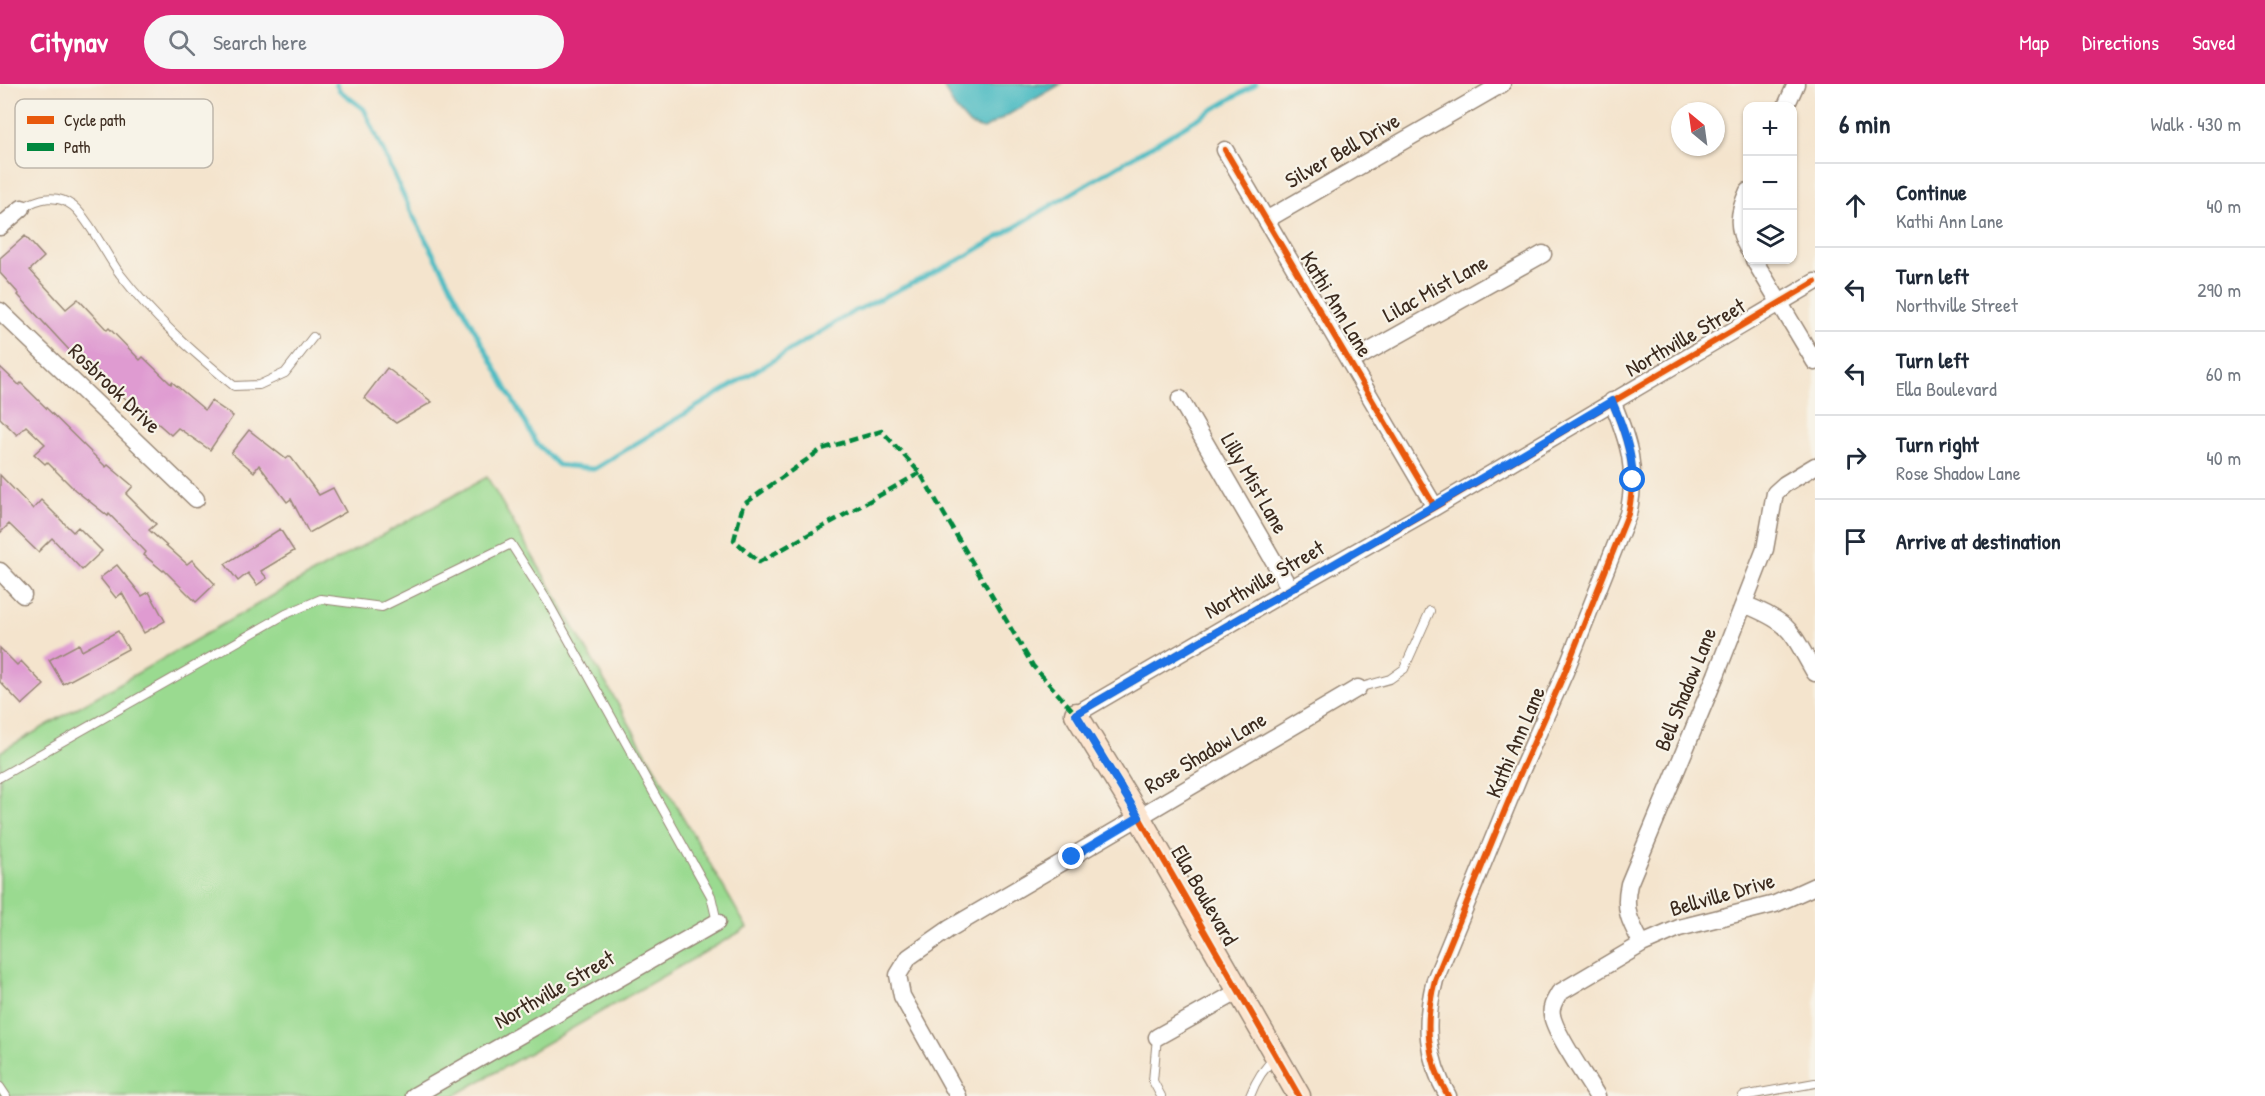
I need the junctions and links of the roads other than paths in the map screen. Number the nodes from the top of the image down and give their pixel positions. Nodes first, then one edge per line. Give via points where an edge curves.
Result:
1 (1502, 84) edge
2 (1796, 84) edge
3 (1788, 102) edge
4 (1225, 150) dead end
5 (1743, 201) edge
6 (22, 208) joint
7 (1266, 220) junction
8 (0, 227) edge
9 (1743, 240) edge
10 (1543, 254) dead end
11 (1756, 264) edge
12 (1815, 282) edge
13 (1780, 303) junction
14 (0, 311) edge
15 (313, 338) dead end
16 (1350, 362) junction
17 (1815, 362) edge
18 (1180, 399) dead end
19 (1612, 401) junction
20 (1815, 466) edge
21 (196, 499) dead end
22 (1436, 507) junction
23 (0, 571) edge
24 (1290, 589) junction
25 (22, 595) dead end
26 (1744, 604) junction
27 (1430, 611) dead end
28 (1815, 673) edge
29 (1358, 688) joint
30 (1076, 714) joint
31 (0, 777) edge
32 (1139, 817) junction
33 (1815, 886) edge
34 (717, 922) joint
35 (1642, 944) junction
36 (1239, 991) junction
37 (1156, 1037) joint
38 (1276, 1057) junction
39 (1815, 1083) edge
40 (0, 1087) edge
41 (6, 1096) edge
42 (414, 1096) edge
43 (958, 1096) edge
44 (1161, 1096) edge
45 (1250, 1096) edge
46 (1299, 1096) edge
47 (1448, 1096) edge
48 (1597, 1096) edge
49 (1743, 1096) edge

1 - 7 street, Silver Bell Drive
2 - 3 street
4 - 7 street, Kathi Ann Lane
5 - 9 street via 1738,223
6 - 8 street
6 - 15 lane via 36,200 56,197 74,206 149,309 185,346 234,386 260,385 285,372
7 - 16 street, Kathi Ann Lane
10 - 16 street, Lilac Mist Lane
11 - 13 street
12 - 13 street, Northville Street
13 - 17 street
13 - 19 street, Northville Street
14 - 21 street, Rosbrook Drive
16 - 22 street, Kathi Ann Lane
18 - 24 street, Lilly Mist Lane
19 - 22 street, Northville Street
19 - 47 street, Kathi Ann Lane via 1632,464 1628,514 1435,980 1428,1037
20 - 26 street, Bell Shadow Lane via 1775,492 1765,549
22 - 24 street, Northville Street
23 - 25 street
24 - 30 street, Northville Street
26 - 28 street via 1784,624
26 - 35 street, Bell Shadow Lane via 1629,884 1625,899 1628,916
27 - 29 lane via 1404,669 1390,679
29 - 32 street, Rose Shadow Lane
30 - 32 street, Ella Boulevard
31 - 34 lane via 286,614 321,599 382,607 512,544 711,896
32 - 36 street, Ella Boulevard
32 - 43 street, Rose Shadow Lane via 909,957 898,975 902,996
33 - 35 street, Bellville Drive via 1775,904 1679,928
34 - 42 street, Northville Street
35 - 48 street, Bellville Drive via 1570,985 1553,1002 1552,1016 1560,1035
36 - 37 street
36 - 38 street, Ella Boulevard
37 - 44 lane via 1153,1081
38 - 45 lane via 1256,1079
38 - 46 street, Ella Boulevard
39 - 49 lane
40 - 41 lane

